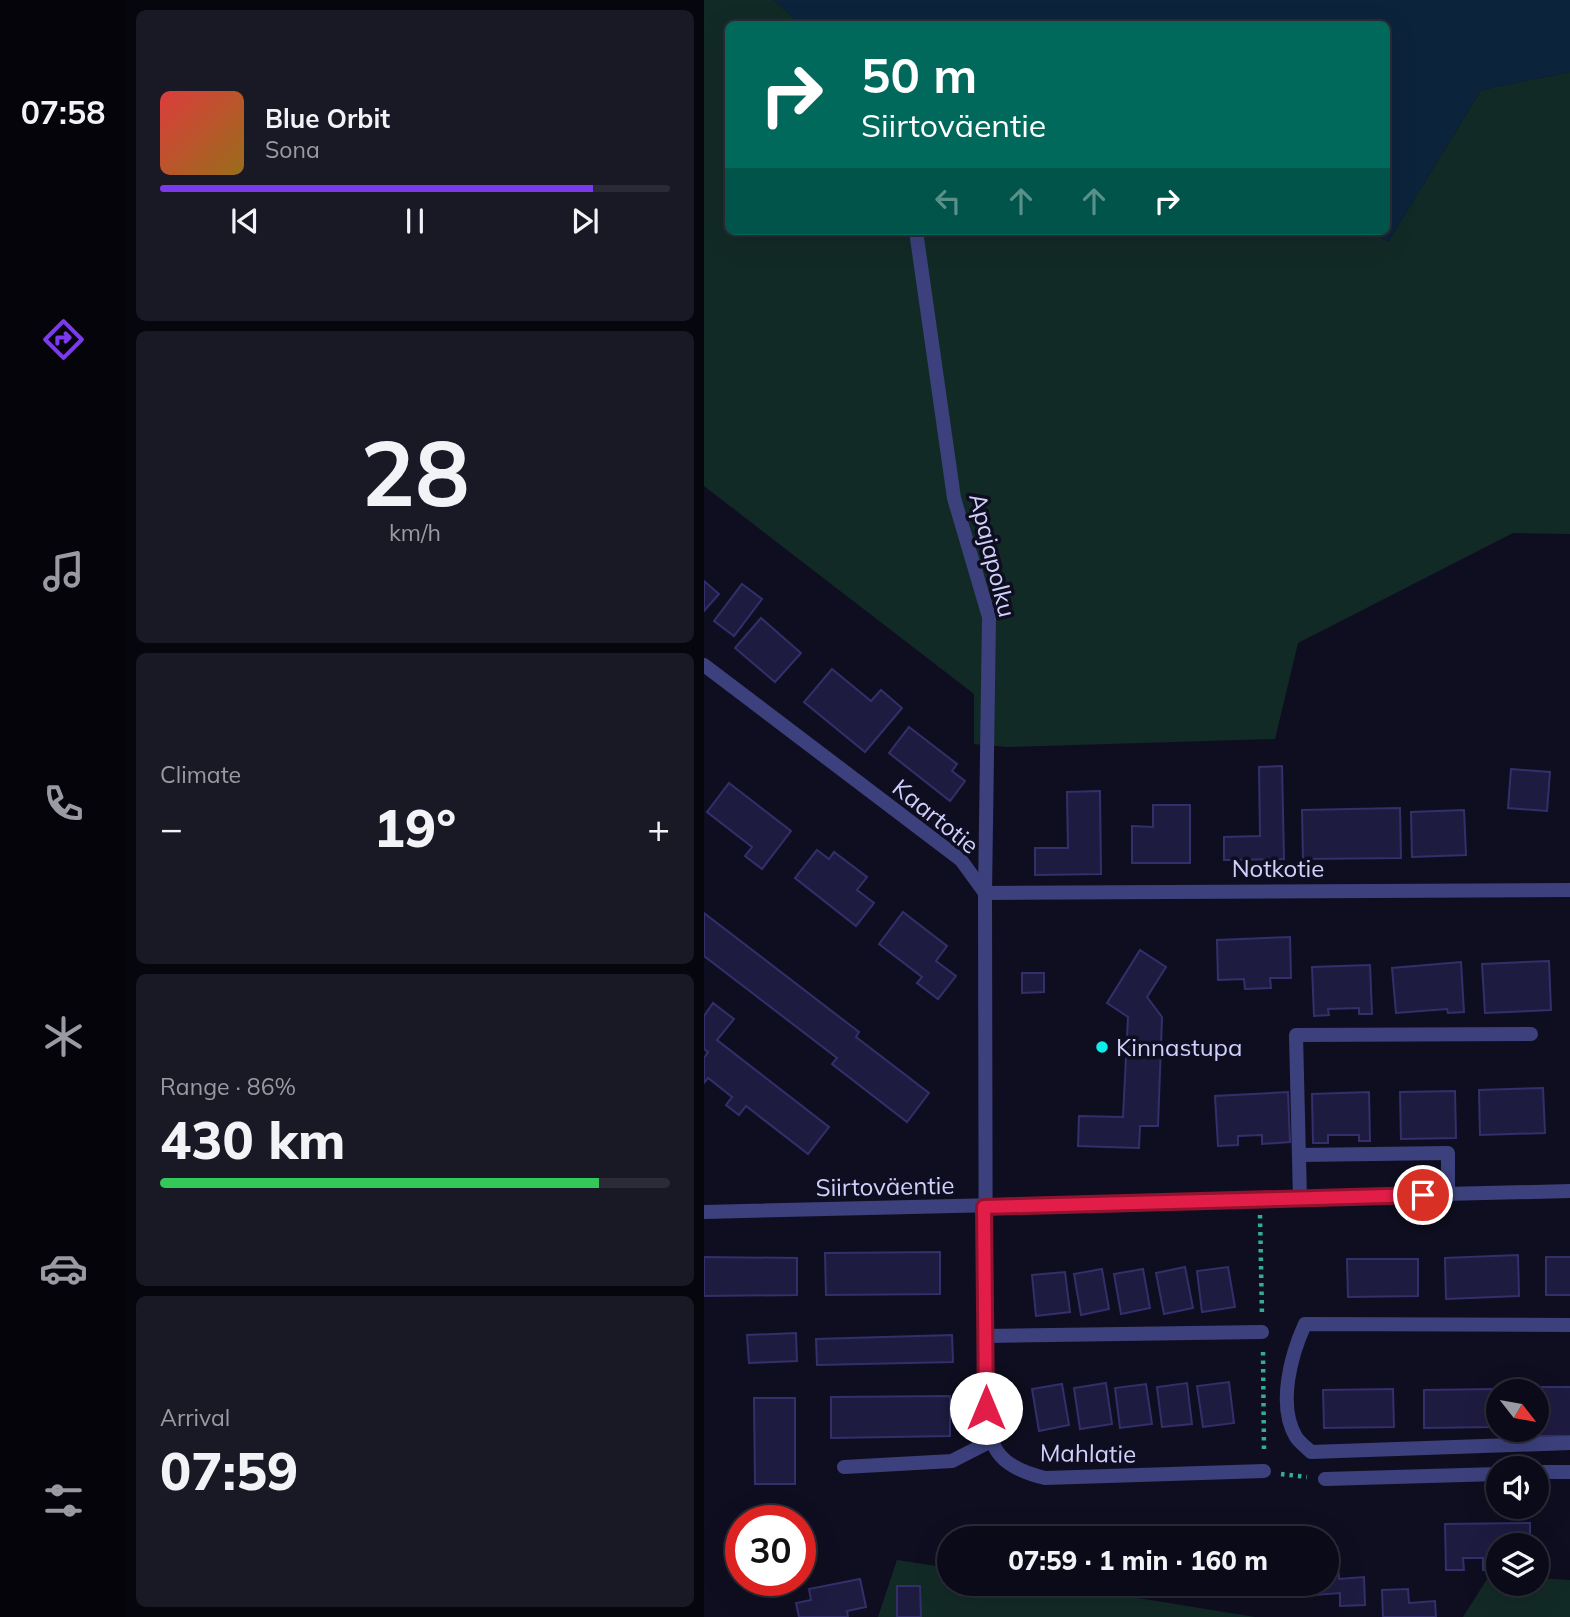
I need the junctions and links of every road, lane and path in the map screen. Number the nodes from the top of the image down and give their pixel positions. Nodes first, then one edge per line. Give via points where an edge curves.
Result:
1 (917, 235) edge
2 (704, 665) edge
3 (1570, 890) edge
4 (985, 893) junction
5 (1531, 1034) dead end
6 (1298, 1155) junction
7 (1570, 1191) edge
8 (1448, 1195) junction
9 (1300, 1199) junction
10 (984, 1207) junction
11 (704, 1212) edge
12 (1570, 1325) edge
13 (1262, 1332) dead end
14 (985, 1336) junction
15 (990, 1441) junction
16 (1570, 1443) edge
17 (844, 1467) dead end
18 (1264, 1471) joint
19 (1549, 1472) edge
20 (1570, 1472) edge
21 (1486, 1474) edge
22 (1325, 1479) joint

1 - 4 street, Apajapolku via 954,498 989,617
2 - 4 street, Kaartotie via 961,860
3 - 4 street, Notkotie
4 - 10 street
5 - 6 street via 1296,1035
6 - 8 street via 1448,1153
6 - 9 street
7 - 8 street, Siirtoväentie
8 - 9 street, Siirtoväentie
9 - 10 street, Siirtoväentie
10 - 11 street, Siirtoväentie
10 - 14 street
12 - 16 street via 1305,1325 1293,1352 1288,1391 1296,1437 1311,1452
13 - 14 street
14 - 15 street
15 - 17 street via 952,1461
15 - 18 street, Mahlatie via 1008,1463 1045,1478
18 - 22 path
19 - 20 street
21 - 22 street

